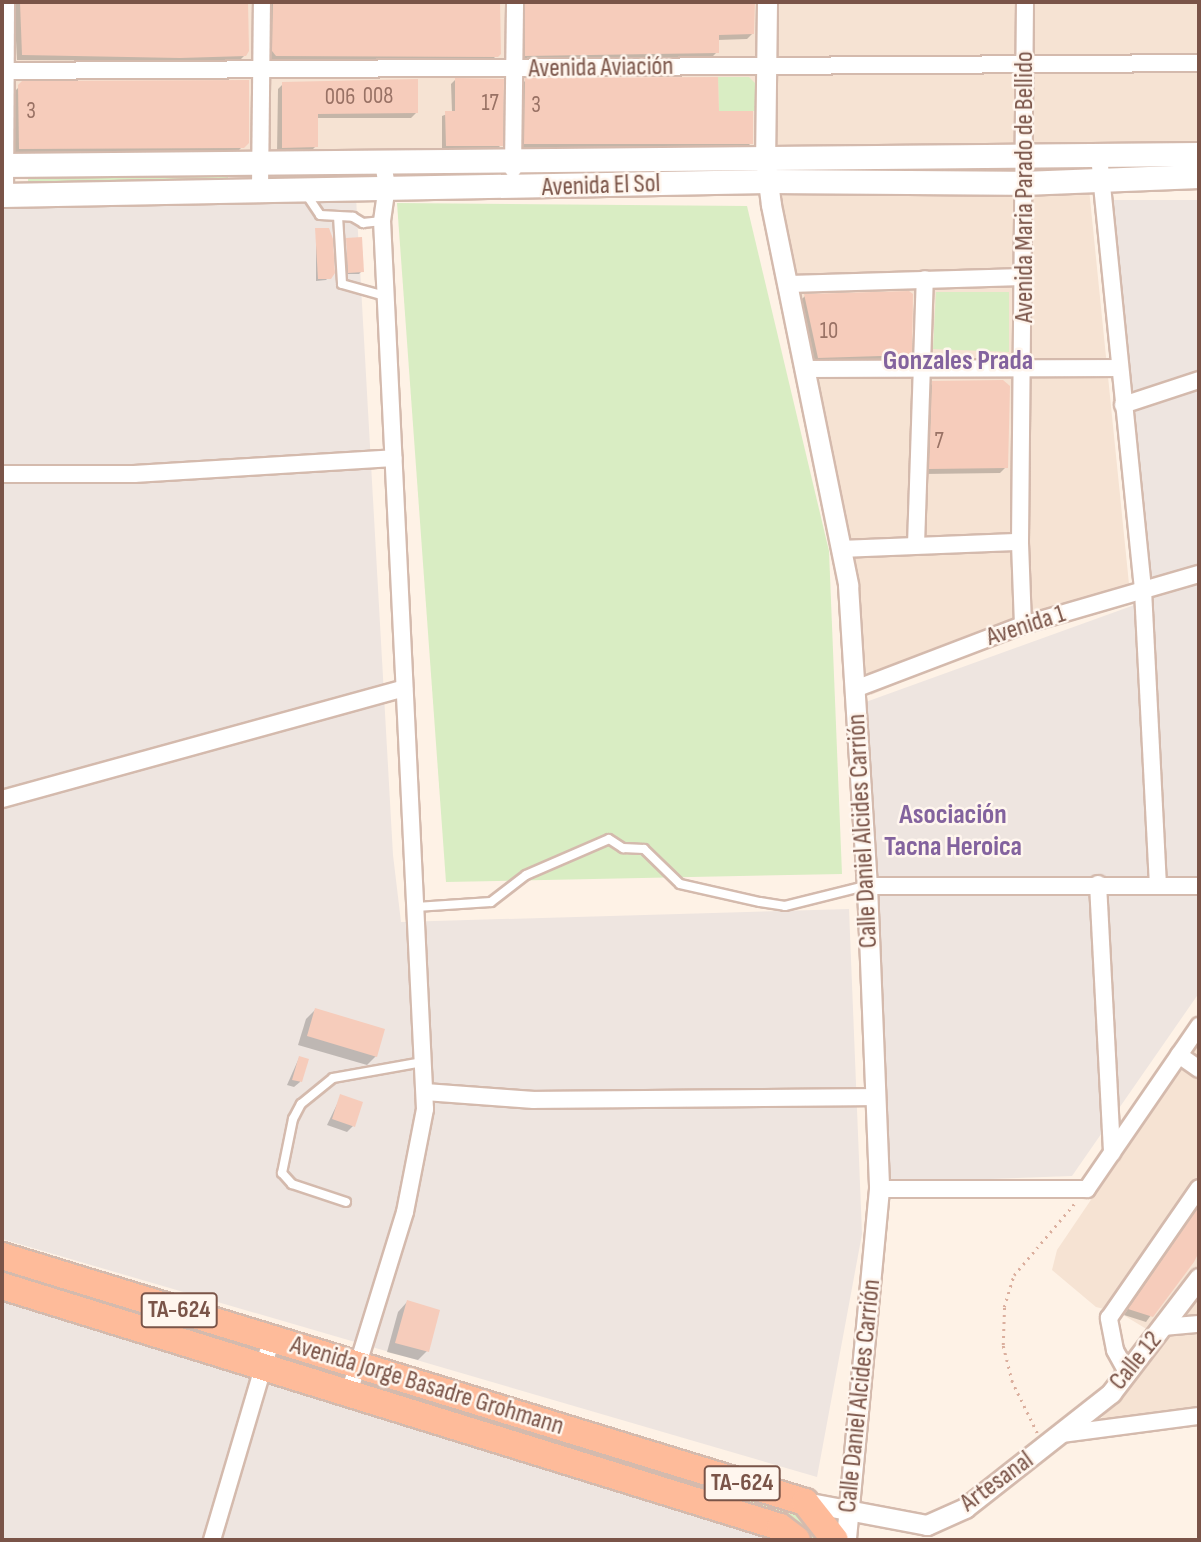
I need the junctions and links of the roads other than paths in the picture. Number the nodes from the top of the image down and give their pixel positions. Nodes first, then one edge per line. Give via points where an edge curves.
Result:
1 (6, 2) edge
2 (262, 2) edge
3 (515, 2) edge
4 (767, 2) edge
5 (1025, 2) edge
6 (1199, 63) edge
7 (1026, 64) junction
8 (766, 66) junction
9 (515, 69) junction
10 (4, 71) edge
11 (261, 71) junction
12 (1199, 154) edge
13 (1025, 156) junction
14 (262, 163) junction
15 (383, 163) junction
16 (515, 163) junction
17 (4, 165) edge
18 (1099, 167) junction
19 (767, 170) junction
20 (1199, 176) edge
21 (1023, 183) junction
22 (387, 186) junction
23 (303, 188) junction
24 (260, 189) junction
25 (509, 189) junction
26 (3, 195) edge
27 (338, 216) junction
28 (382, 221) junction
29 (1023, 276) junction
30 (925, 279) junction
31 (789, 284) junction
32 (386, 296) junction
33 (1119, 368) junction
34 (807, 369) junction
35 (1023, 369) junction
36 (921, 371) junction
37 (1199, 380) edge
38 (1123, 405) junction
39 (394, 458) junction
40 (2, 474) edge
41 (1020, 542) junction
42 (916, 545) junction
43 (842, 549) junction
44 (1199, 574) edge
45 (1143, 590) junction
46 (1023, 625) junction
47 (404, 688) junction
48 (855, 689) junction
49 (2, 799) edge
50 (1098, 884) junction
51 (1158, 885) junction
52 (867, 886) junction
53 (1199, 886) edge
54 (415, 907) junction
55 (1199, 1026) edge
56 (1179, 1055) junction
57 (423, 1062) junction
58 (1199, 1069) edge
59 (425, 1092) junction
60 (874, 1097) junction
61 (1112, 1153) junction
62 (1199, 1188) edge
63 (879, 1189) junction
64 (345, 1202) dead end
65 (2, 1256) edge
66 (1199, 1278) edge
67 (2, 1286) edge
68 (1199, 1324) edge
69 (1163, 1327) junction
70 (272, 1338) junction
71 (357, 1364) junction
72 (263, 1367) junction
73 (1127, 1372) junction
74 (349, 1393) junction
75 (1199, 1416) edge
76 (1062, 1434) junction
77 (679, 1465) junction
78 (849, 1480) junction
79 (671, 1493) junction
80 (804, 1502) junction
81 (848, 1513) junction
82 (890, 1521) junction
83 (212, 1540) edge
84 (797, 1540) edge
85 (835, 1540) edge
86 (846, 1540) edge
87 (855, 1540) edge

1 - 10 street
2 - 11 street
3 - 9 street
4 - 8 street, Calle Daniel Alcides Carrión
5 - 7 street, Avenida Maria Parado de Bellido
6 - 7 street, Avenida Aviación
7 - 8 street, Avenida Aviación
7 - 13 street, Avenida Maria Parado de Bellido
8 - 9 street, Avenida Aviación
8 - 19 street, Calle Daniel Alcides Carrión
9 - 11 street, Avenida Aviación
9 - 16 street
10 - 11 street, Avenida Aviación
10 - 17 street
11 - 14 street
12 - 18 main road, Avenida El Sol
13 - 18 main road, Avenida El Sol
13 - 19 main road, Avenida El Sol
13 - 21 street, Avenida Maria Parado de Bellido
14 - 15 main road, Avenida El Sol
14 - 17 main road, Avenida El Sol
14 - 24 street
15 - 16 main road, Avenida El Sol
15 - 22 street
16 - 19 main road, Avenida El Sol
16 - 25 street
17 - 26 street
18 - 20 main road, Avenida El Sol
18 - 21 main road, Avenida El Sol
18 - 33 street
19 - 21 main road, Avenida El Sol
19 - 25 main road, Avenida El Sol
19 - 31 street, Calle Daniel Alcides Carrión
21 - 29 street, Avenida Maria Parado de Bellido
22 - 23 main road, Avenida El Sol
22 - 25 main road, Avenida El Sol
22 - 28 street
23 - 24 main road, Avenida El Sol
23 - 27 lane via 320,215
24 - 26 main road, Avenida El Sol
27 - 28 lane via 363,223
27 - 32 lane via 342,284
28 - 32 street
29 - 30 street
29 - 35 street, Avenida Maria Parado de Bellido
30 - 31 street
30 - 36 street
31 - 34 street, Calle Daniel Alcides Carrión
32 - 39 street
33 - 35 street
33 - 38 street
34 - 36 street
34 - 43 street, Calle Daniel Alcides Carrión
35 - 36 street
35 - 41 street, Avenida Maria Parado de Bellido
36 - 42 street
37 - 38 street
38 - 45 street
39 - 40 street via 134,474
39 - 47 street
41 - 42 street
41 - 46 street, Avenida Maria Parado de Bellido
42 - 43 street
43 - 48 street, Calle Daniel Alcides Carrión via 852,617
44 - 45 street, Avenida 1
45 - 46 street, Avenida 1
45 - 51 street
46 - 48 street, Avenida 1
47 - 49 street
47 - 54 street
48 - 52 street, Calle Daniel Alcides Carrión
50 - 51 street
50 - 52 street
50 - 61 street
51 - 53 street
52 - 54 lane via 840,889 818,901 796,905 760,902 680,884 644,849 623,848 609,839 526,875 492,902
52 - 60 street, Calle Daniel Alcides Carrión
54 - 57 street
55 - 56 street
56 - 58 street
56 - 61 street
57 - 59 street
57 - 64 lane via 333,1078 313,1090 297,1111 282,1173 292,1184
59 - 60 street via 534,1100
59 - 71 street via 419,1156
60 - 63 street, Calle Daniel Alcides Carrión
61 - 63 street via 1087,1189
62 - 73 street via 1109,1318 1115,1350
63 - 78 street, Calle Daniel Alcides Carrión
65 - 70 highway, Avenida Jorge Basadre Grohmann / TA-624
66 - 69 street, Calle 12
67 - 72 highway, Avenida Jorge Basadre Grohmann / TA-624
68 - 69 street
69 - 73 street, Calle 12
70 - 71 highway, Avenida Jorge Basadre Grohmann / TA-624
70 - 72 street
71 - 74 street
71 - 77 highway, Avenida Jorge Basadre Grohmann / TA-624
72 - 74 highway, Avenida Jorge Basadre Grohmann / TA-624
72 - 83 street
73 - 76 street, Calle 12 via 1093,1410
74 - 79 highway, Avenida Jorge Basadre Grohmann / TA-624
75 - 76 street
76 - 82 street, Artesanal via 986,1493 943,1519 926,1525
77 - 79 highway
77 - 80 highway, Avenida Jorge Basadre Grohmann / TA-624
78 - 80 street via 828,1499
78 - 81 street, Calle Daniel Alcides Carrión
79 - 84 highway, Avenida Jorge Basadre Grohmann / TA-624 via 780,1527
80 - 81 street, Artesanal
80 - 85 highway, TA-624
81 - 82 street, Artesanal
81 - 86 street, Calle Daniel Alcides Carrión
82 - 87 street via 867,1529

